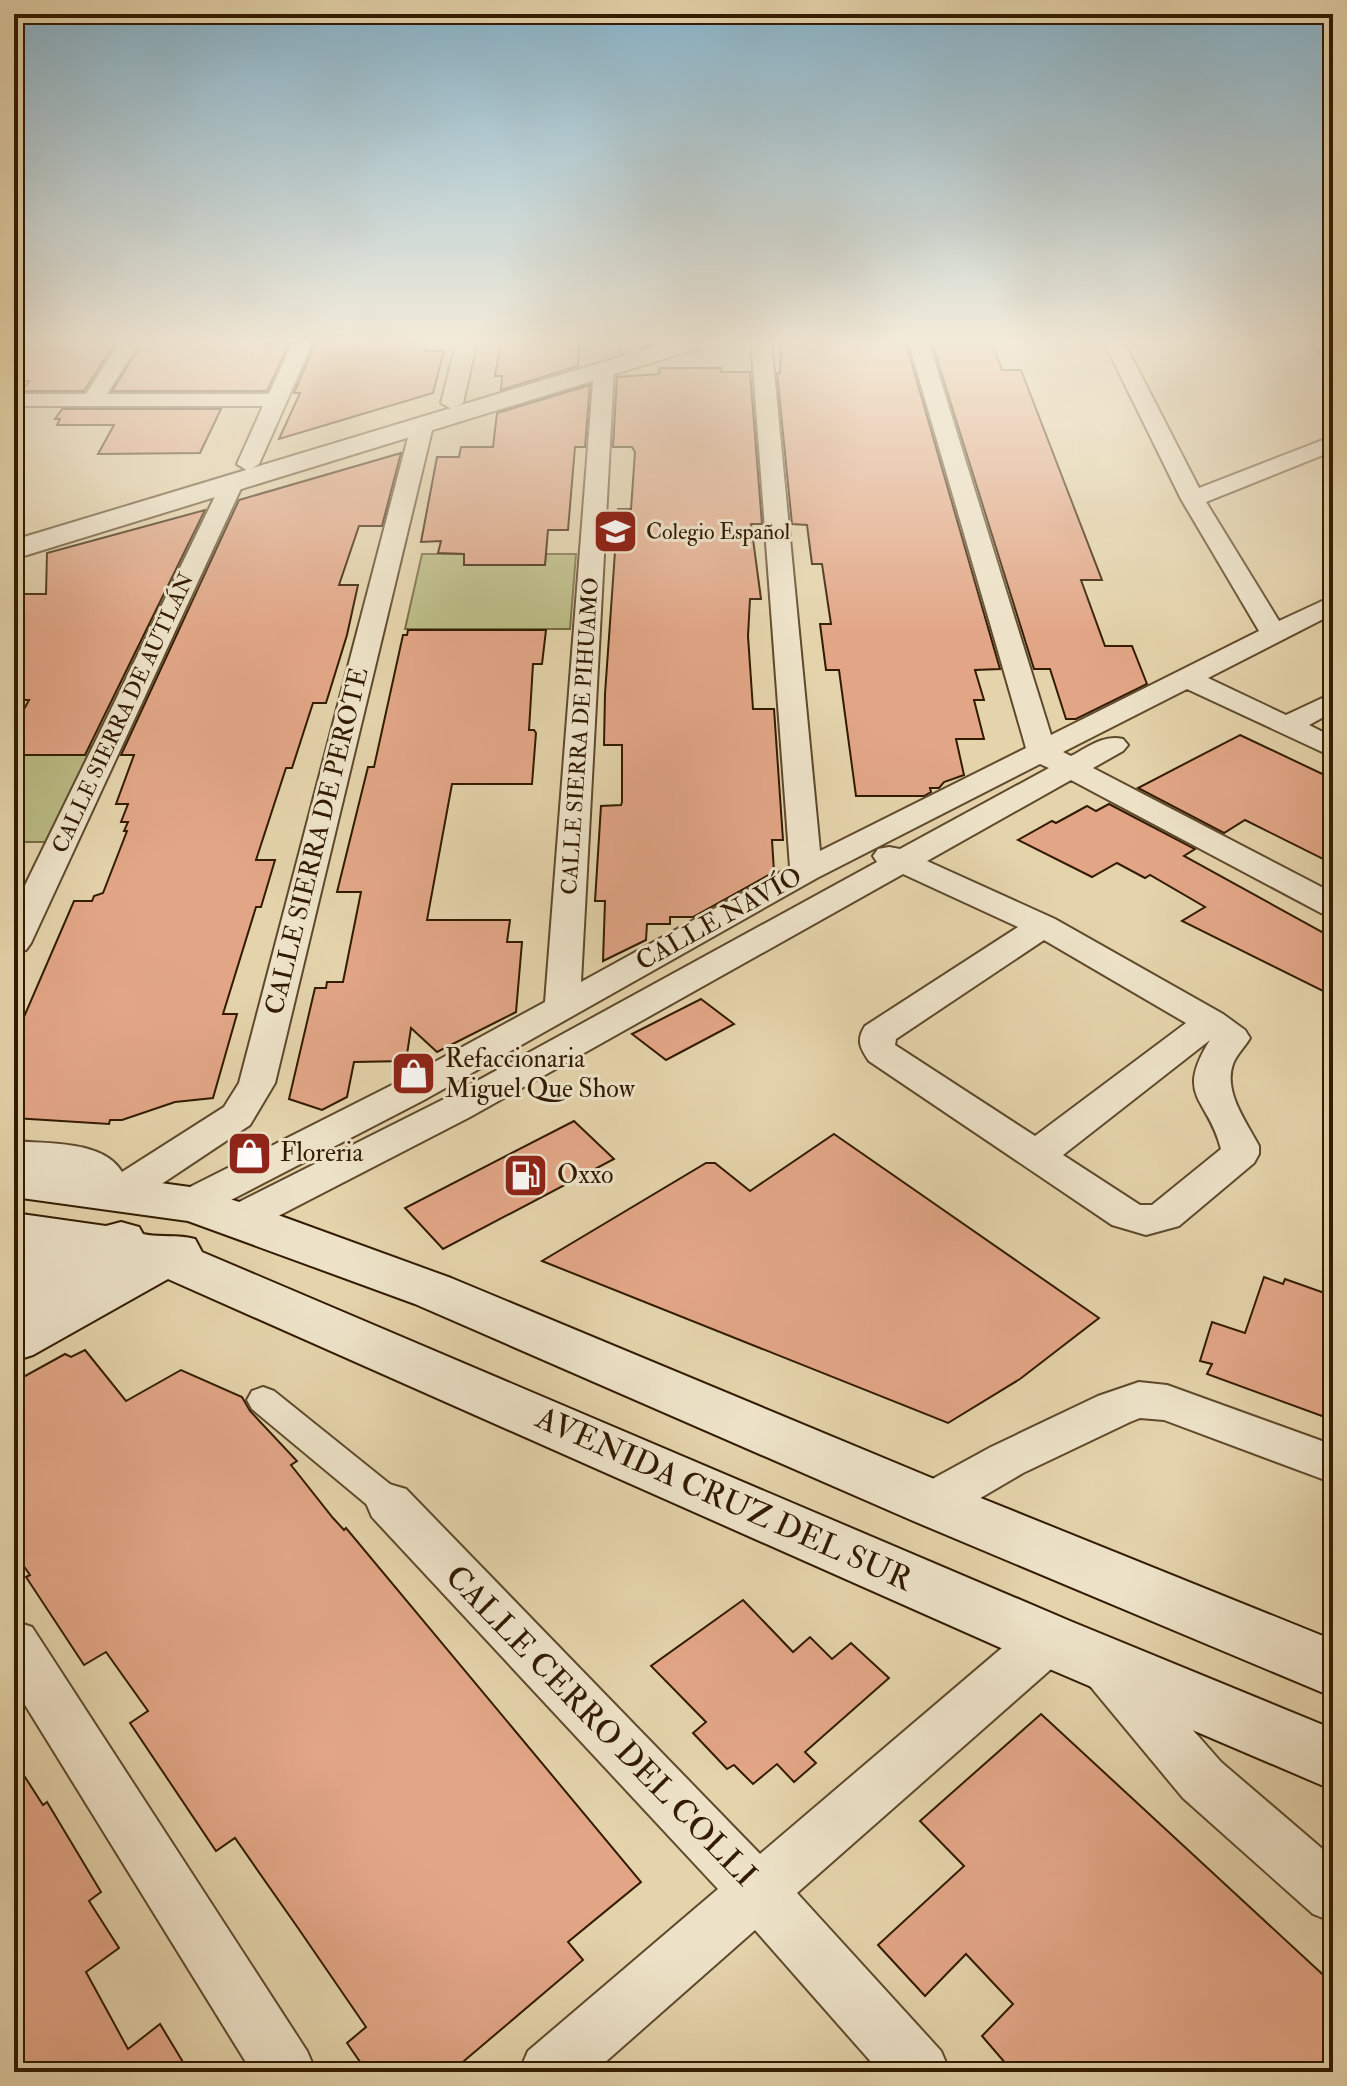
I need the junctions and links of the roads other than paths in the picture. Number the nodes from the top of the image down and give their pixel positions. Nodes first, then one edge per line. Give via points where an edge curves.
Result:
1 (258, 437) edge
2 (359, 437) edge
3 (359, 437) edge
4 (431, 437) edge
5 (599, 437) edge
6 (769, 437) edge
7 (950, 437) edge
8 (1162, 437) edge
9 (1333, 443) edge
10 (240, 473) junction
11 (1193, 499) junction
12 (14, 534) edge
13 (14, 550) edge
14 (1333, 604) edge
15 (1333, 631) edge
16 (1274, 635) junction
17 (1201, 685) junction
18 (1333, 701) edge
19 (1286, 726) junction
20 (1333, 748) edge
21 (1056, 760) junction
22 (851, 849) junction
23 (894, 868) junction
24 (806, 871) junction
25 (1333, 906) edge
26 (1030, 934) junction
27 (14, 943) edge
28 (562, 1006) junction
29 (1210, 1022) junction
30 (14, 1154) edge
31 (1037, 1155) junction
32 (14, 1180) edge
33 (115, 1192) junction
34 (190, 1204) junction
35 (239, 1219) junction
36 (14, 1231) edge
37 (99, 1243) junction
38 (14, 1258) edge
39 (167, 1258) junction
40 (14, 1296) edge
41 (14, 1341) edge
42 (263, 1400) dead end
43 (1333, 1464) edge
44 (389, 1503) joint
45 (931, 1503) junction
46 (1048, 1640) junction
47 (14, 1643) edge
48 (1101, 1662) junction
49 (1333, 1669) edge
50 (1333, 1760) edge
51 (757, 1890) junction
52 (1333, 1894) edge
53 (286, 2072) edge
54 (549, 2072) edge
55 (920, 2072) edge

1 - 10 street, CALLE SIERRA DE AUTLÁN
2 - 10 main road
3 - 10 main road
4 - 33 street, CALLE SIERRA DE PEROTE via 257,1083 237,1116
5 - 28 street, CALLE SIERRA DE PIHUAMO
6 - 24 street
7 - 21 street
8 - 11 street
9 - 11 street
10 - 12 main road
10 - 13 main road
10 - 27 street, CALLE SIERRA DE AUTLÁN
11 - 16 street
14 - 16 street, CALLE NAVÍO
15 - 17 street, CALLE NAVÍO
16 - 17 street, CALLE NAVÍO
17 - 19 street
17 - 21 street, CALLE NAVÍO
18 - 19 street
19 - 20 street
21 - 22 street, CALLE NAVÍO
21 - 23 street, CALLE NAVÍO
21 - 25 street
22 - 23 street
22 - 24 street, CALLE NAVÍO
23 - 26 street
23 - 35 street, CALLE NAVÍO via 457,1108
24 - 28 street, CALLE NAVÍO
26 - 29 street
26 - 31 street via 876,1040 882,1053
28 - 34 street, CALLE NAVÍO via 411,1091
29 - 31 street
29 - 31 street via 1232,1038 1217,1058 1213,1083 1240,1154 1165,1216 1146,1221 1126,1215
30 - 33 street via 86,1162 104,1174
32 - 33 main road
33 - 34 main road
34 - 35 main road
34 - 37 main road, CALLE NAVÍO
35 - 39 main road, CALLE NAVÍO
35 - 45 main road via 433,1291
36 - 37 main road, AVENIDA CRUZ DEL SUR
37 - 38 street
37 - 39 main road, AVENIDA CRUZ DEL SUR
37 - 40 main road, CALLE NAVÍO
39 - 41 main road, CALLE NAVÍO
39 - 46 main road, AVENIDA CRUZ DEL SUR
42 - 44 street, CALLE CERRO DEL COLLI
43 - 45 street via 1167,1403 1139,1400 1007,1460
44 - 51 street, CALLE CERRO DEL COLLI
45 - 49 main road
46 - 48 main road, AVENIDA CRUZ DEL SUR
46 - 51 street
47 - 53 street
48 - 50 main road, AVENIDA CRUZ DEL SUR
48 - 52 street via 1202,1780
51 - 54 street
51 - 55 street, CALLE CERRO DEL COLLI

